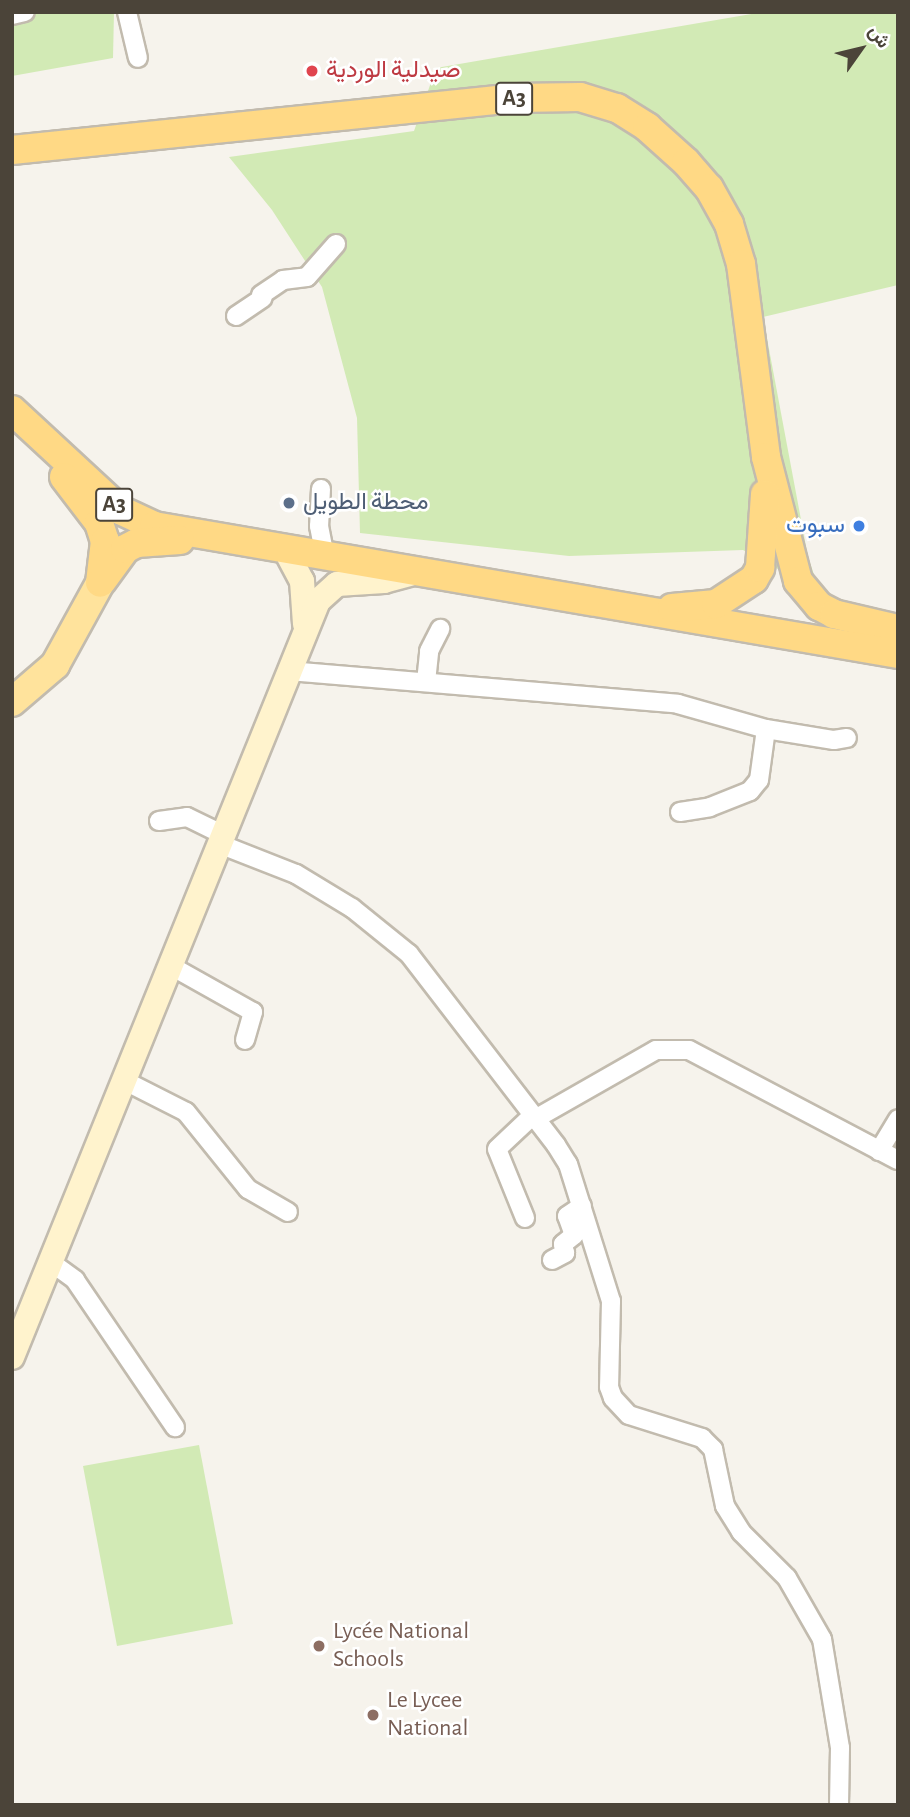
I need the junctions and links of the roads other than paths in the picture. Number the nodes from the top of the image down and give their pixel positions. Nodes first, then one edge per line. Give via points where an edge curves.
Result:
1 (25, 12) edge
2 (127, 12) edge
3 (12, 15) edge
4 (138, 58) dead end
5 (12, 150) edge
6 (335, 244) dead end
7 (236, 316) dead end
8 (12, 410) edge
9 (36, 433) junction
10 (766, 457) junction
11 (321, 489) dead end
12 (210, 538) junction
13 (286, 551) junction
14 (325, 557) junction
15 (411, 574) junction
16 (100, 583) junction
17 (631, 610) junction
18 (305, 629) junction
19 (440, 629) dead end
20 (898, 629) edge
21 (898, 654) edge
22 (289, 671) junction
23 (426, 682) junction
24 (12, 702) edge
25 (766, 729) junction
26 (847, 738) dead end
27 (680, 812) dead end
28 (159, 821) dead end
29 (224, 841) junction
30 (171, 966) junction
31 (245, 1040) dead end
32 (125, 1081) junction
33 (534, 1118) junction
34 (898, 1119) edge
35 (879, 1150) junction
36 (898, 1160) edge
37 (582, 1206) junction
38 (288, 1212) dead end
39 (525, 1218) dead end
40 (552, 1260) dead end
41 (51, 1263) junction
42 (12, 1357) edge
43 (175, 1427) dead end
44 (839, 1805) edge

1 - 3 street
2 - 4 street
5 - 10 highway, A3 via 515,99 602,101 647,127 673,149 709,188 729,224 741,264
6 - 7 street via 307,277 283,280
8 - 9 highway, A3
9 - 12 highway, A3 via 120,510 155,526
9 - 16 highway via 99,523 105,541
10 - 17 highway via 762,548 754,579 716,604
10 - 20 highway, A3 via 790,560 809,597 847,619
11 - 14 street via 319,526
12 - 13 highway, A3
12 - 16 highway via 137,543 125,549
13 - 14 highway, A3
13 - 18 main road via 302,581
14 - 15 highway, A3
15 - 17 highway, A3
15 - 18 main road via 330,587
16 - 24 main road via 55,664
17 - 21 highway, A3
18 - 22 main road
19 - 23 street via 429,651
22 - 23 street
22 - 29 main road
23 - 25 street via 678,704
25 - 26 street
25 - 27 street via 759,780 750,791 709,807
28 - 29 street via 187,817
29 - 30 main road
29 - 33 street via 327,892 409,954
30 - 31 street via 253,1012
30 - 32 main road
32 - 38 street via 187,1112 248,1189
32 - 41 main road
33 - 35 street via 656,1050 689,1050
33 - 37 street via 568,1164
33 - 39 street via 497,1149
34 - 35 street
35 - 36 street
37 - 40 street via 567,1216 574,1235 563,1244 565,1253
37 - 44 street via 611,1301 609,1387 613,1398 629,1415 702,1438 713,1449 725,1506 741,1532 787,1578 822,1639 840,1748
41 - 42 main road
41 - 43 street via 75,1280

